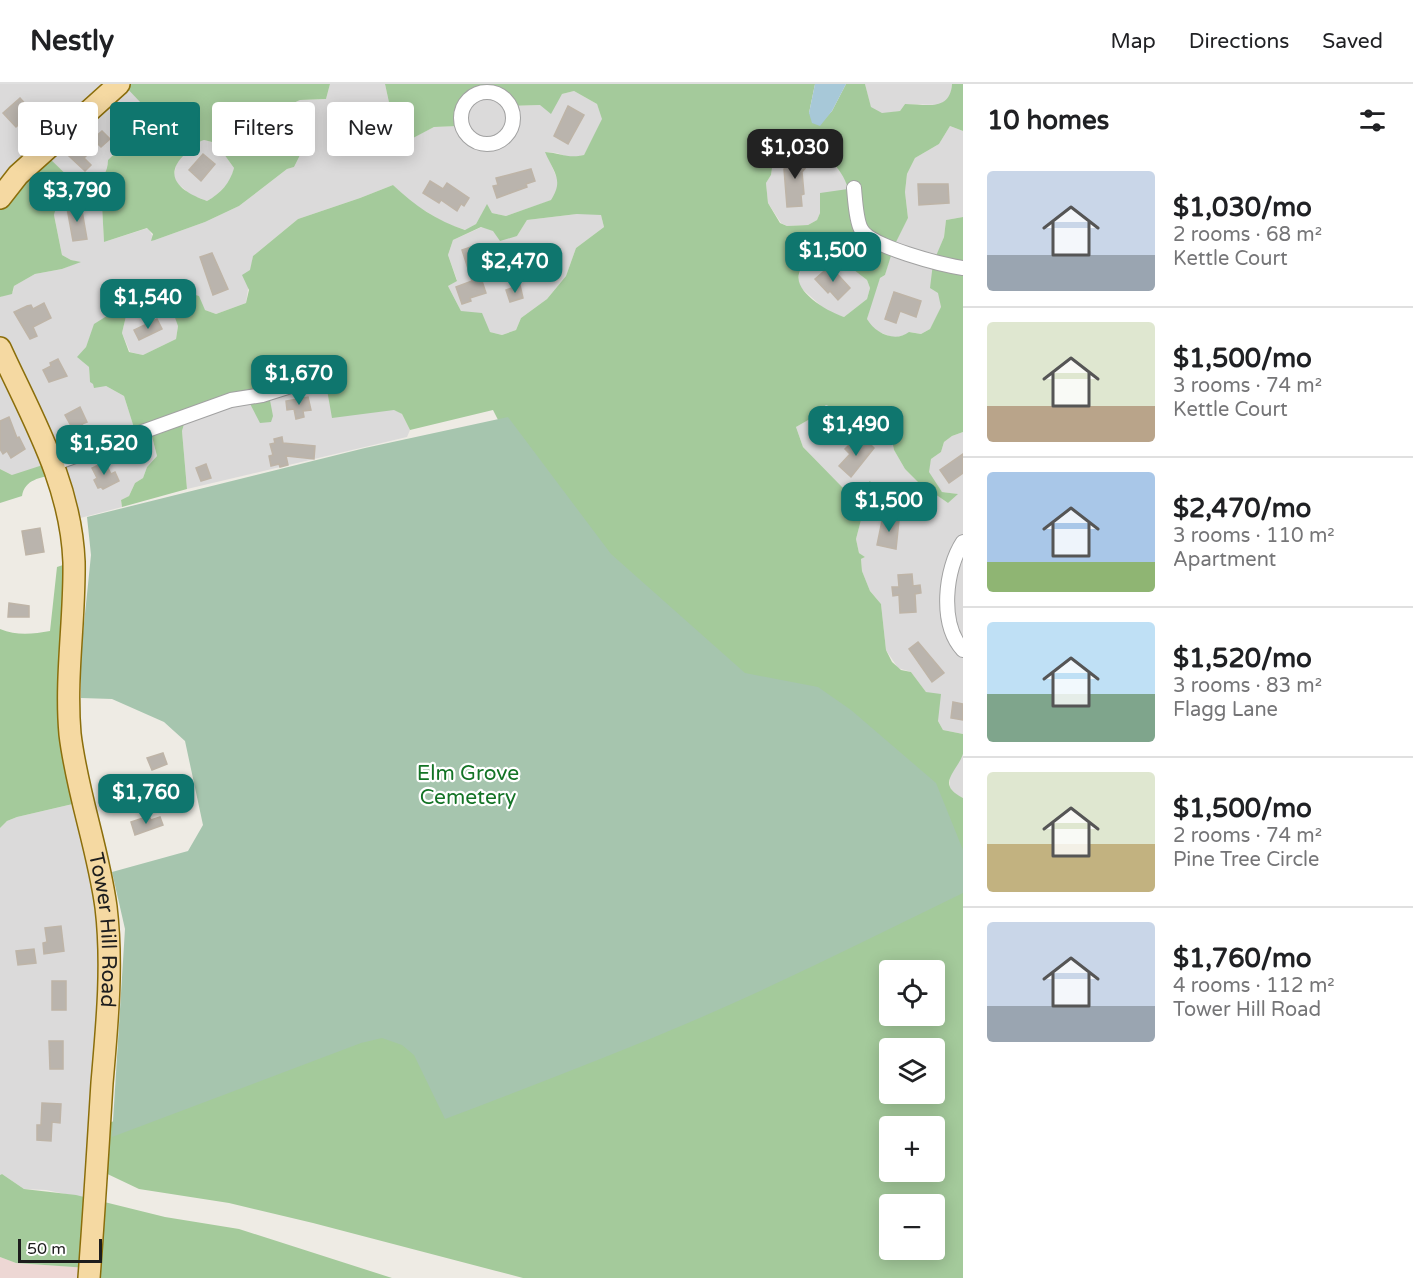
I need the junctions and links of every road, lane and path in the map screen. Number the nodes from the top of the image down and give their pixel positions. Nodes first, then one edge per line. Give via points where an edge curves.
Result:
1 (119, 84) edge
2 (854, 188) dead end
3 (0, 198) edge
4 (963, 268) edge
5 (0, 348) edge
6 (335, 372) dead end
7 (53, 464) junction
8 (963, 542) edge
9 (963, 650) edge
10 (89, 1278) edge

1 - 3 main road via 18,175
2 - 4 street via 861,229 871,239 941,265
5 - 7 main road, Tower Hill Road
6 - 7 street via 262,395 231,400
7 - 10 main road, Tower Hill Road via 66,504 74,561 70,733 106,907 109,958
8 - 9 street via 949,574 948,599 950,625

